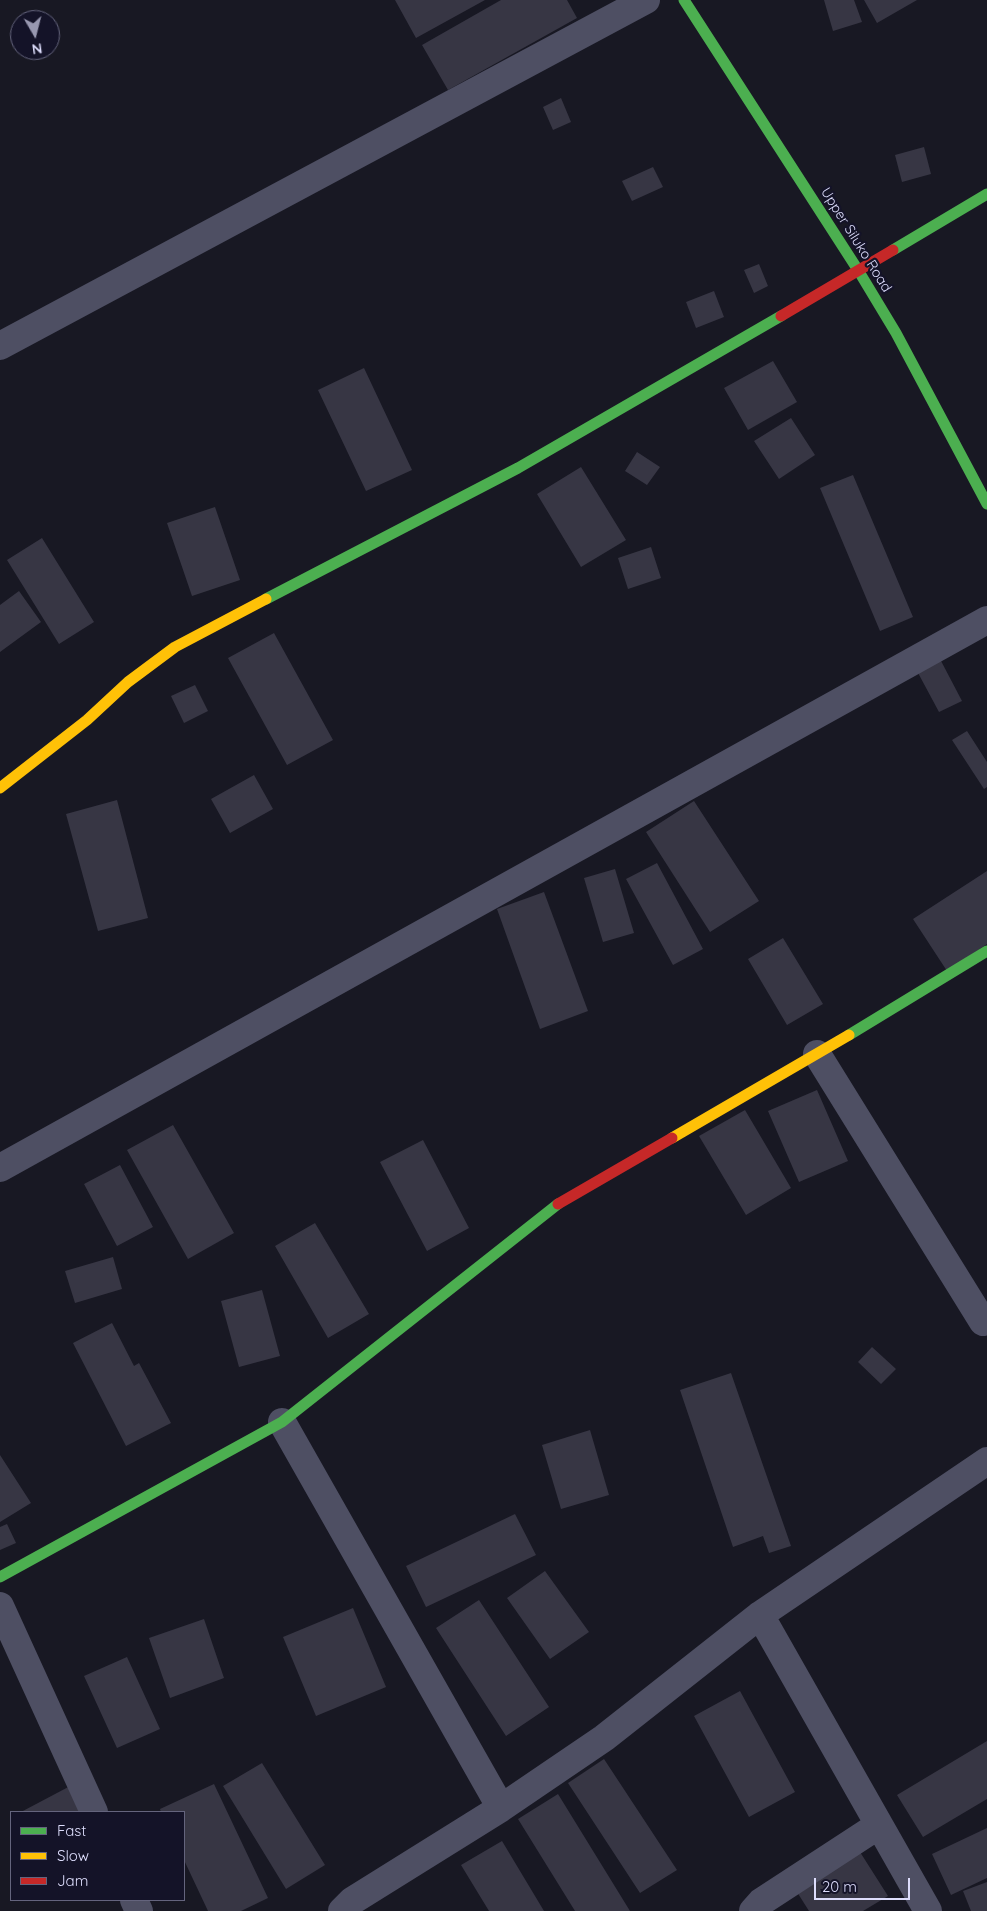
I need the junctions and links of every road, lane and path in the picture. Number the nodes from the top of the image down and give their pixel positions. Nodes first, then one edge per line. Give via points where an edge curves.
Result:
1 (646, 0) edge
2 (684, 0) edge
3 (987, 194) edge
4 (858, 270) junction
5 (0, 346) edge
6 (987, 504) edge
7 (987, 620) edge
8 (0, 788) edge
9 (987, 951) edge
10 (817, 1054) junction
11 (0, 1168) edge
12 (986, 1325) edge
13 (282, 1422) junction
14 (987, 1461) edge
15 (0, 1577) edge
16 (0, 1606) edge
17 (760, 1615) junction
18 (500, 1808) junction
19 (94, 1811) edge
20 (879, 1825) junction
21 (342, 1911) edge
22 (753, 1911) edge
23 (928, 1911) edge

1 - 5 street
2 - 4 street, Upper Siluko Road
3 - 4 street
4 - 6 street, Upper Siluko Road via 896,333
4 - 8 street via 518,468 175,648 128,682 88,720
7 - 11 street
9 - 10 street
10 - 12 street
10 - 13 street via 554,1207
13 - 15 street
13 - 18 street
14 - 17 street
16 - 19 street
17 - 18 street via 604,1738
17 - 20 street
18 - 21 street via 352,1901
20 - 22 street via 761,1902
20 - 23 street

